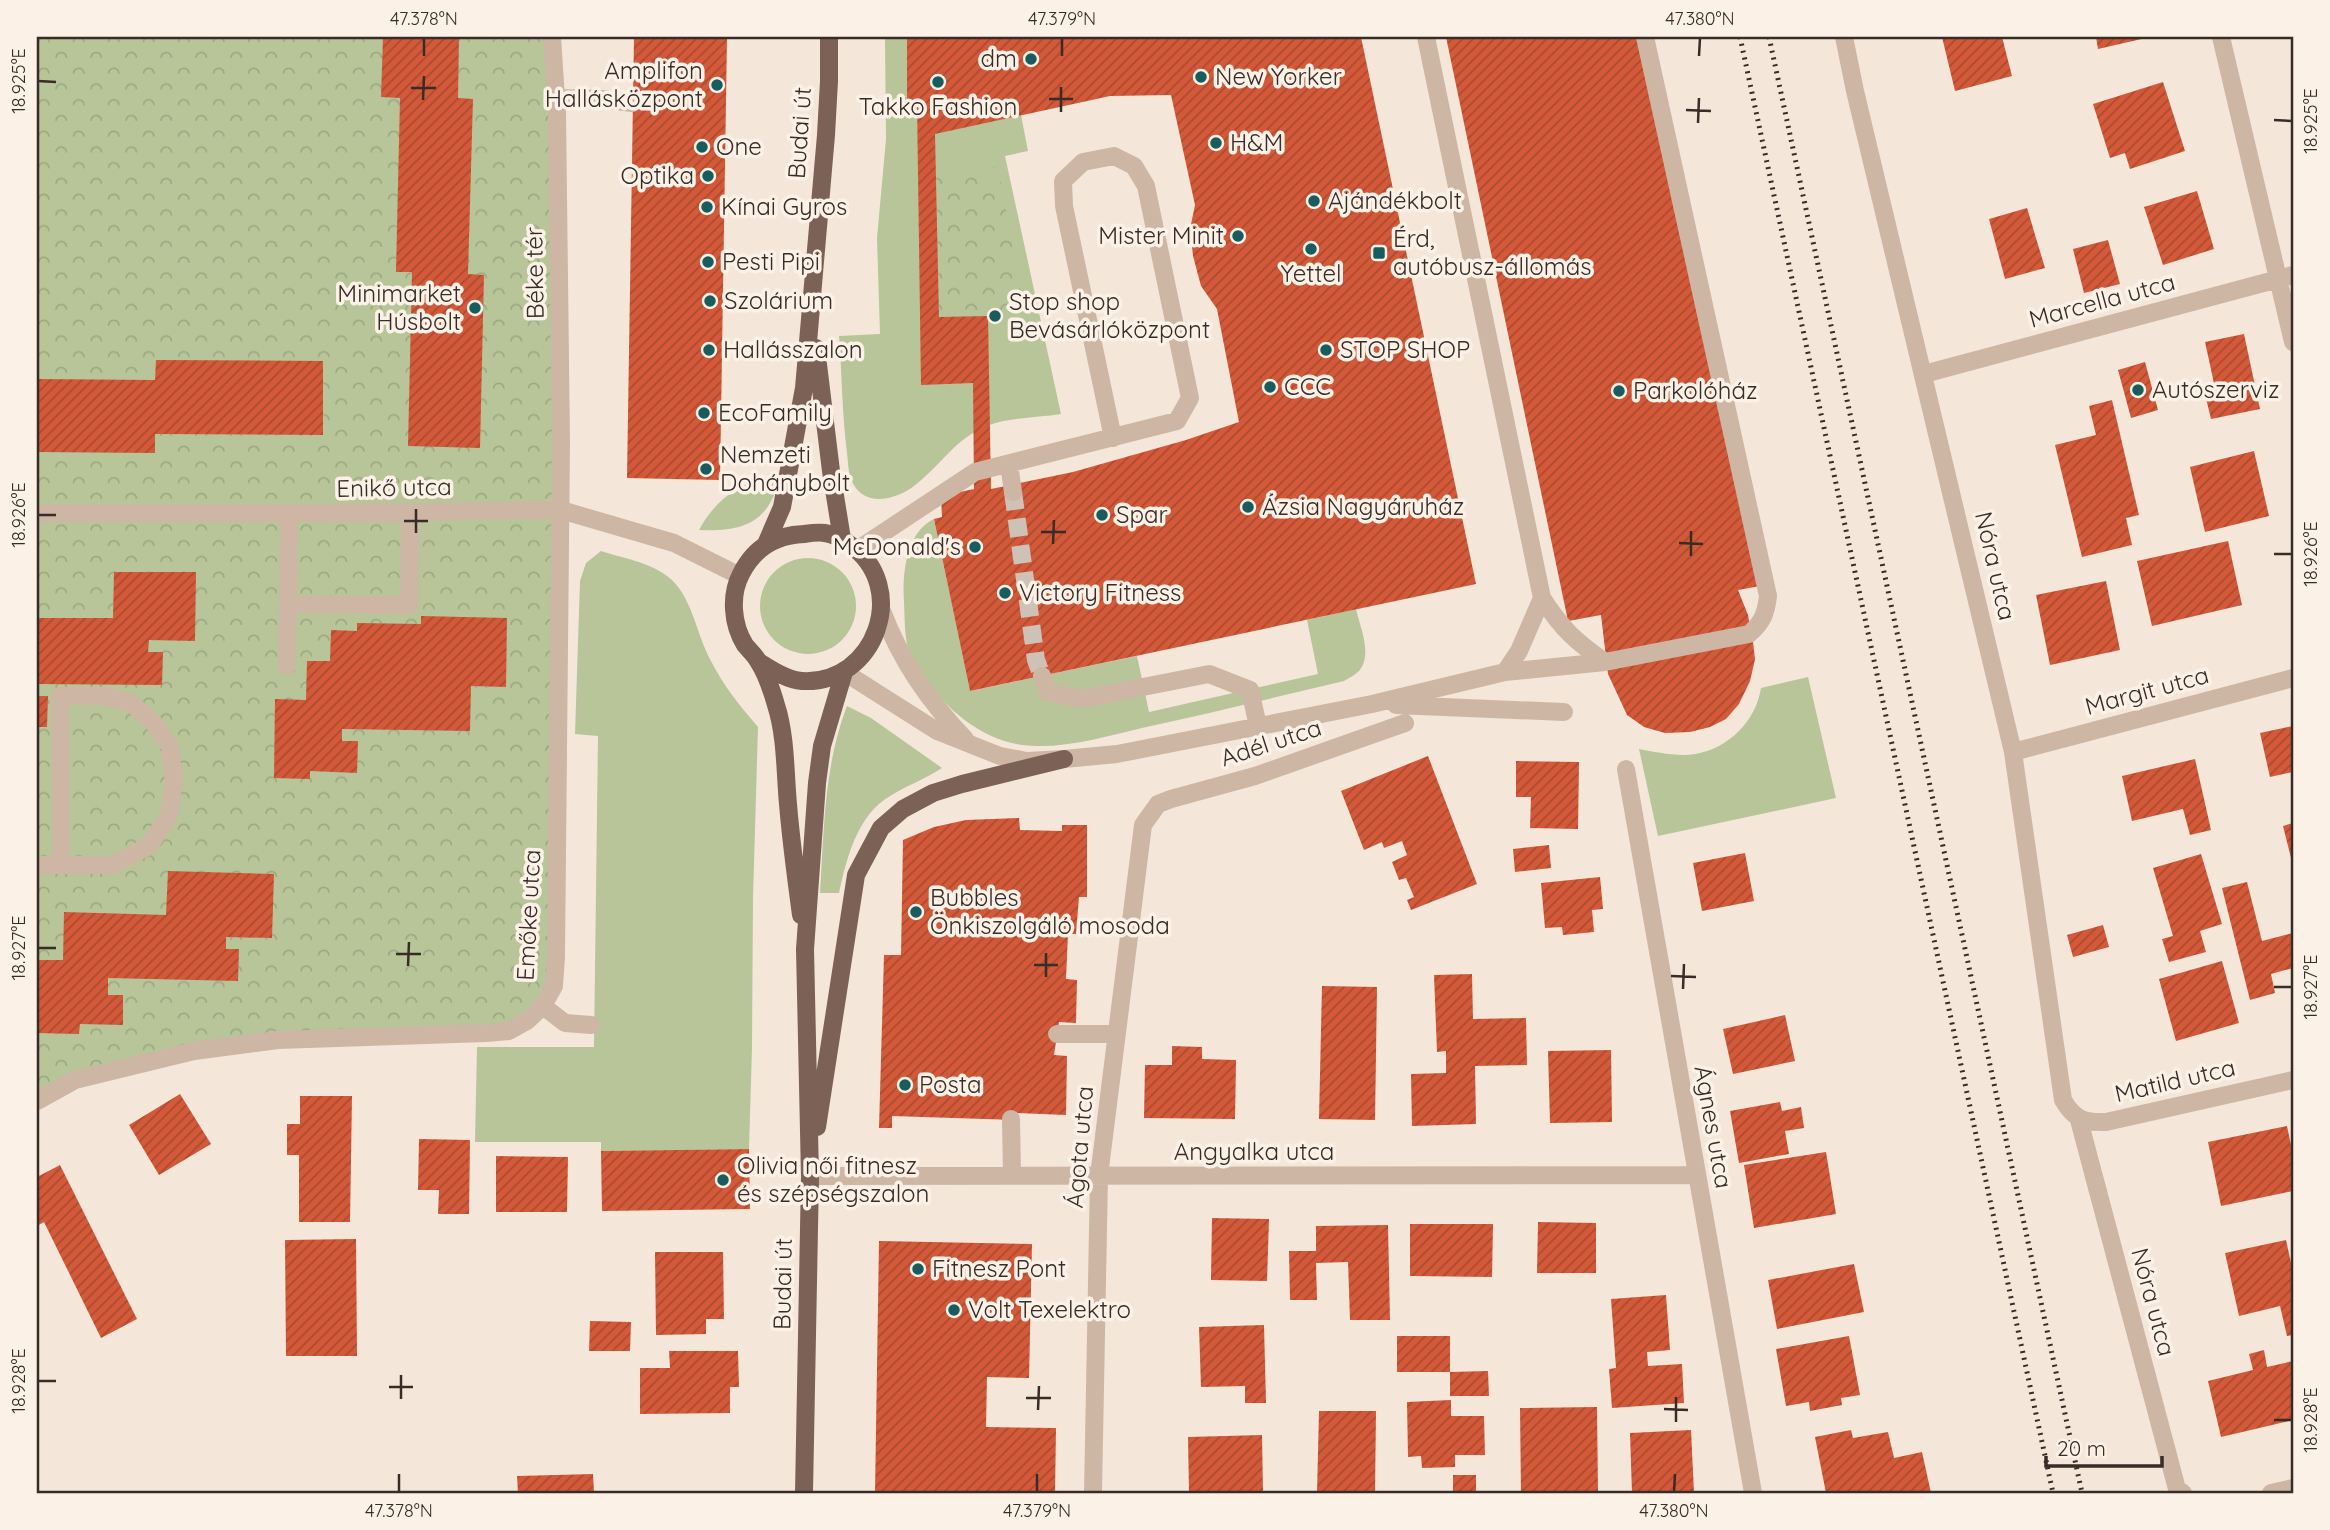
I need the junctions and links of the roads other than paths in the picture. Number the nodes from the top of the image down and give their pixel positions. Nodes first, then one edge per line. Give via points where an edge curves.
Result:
1 (552, 37) edge
2 (829, 37) edge
3 (1426, 37) edge
4 (1645, 37) edge
5 (1844, 37) edge
6 (2221, 37) edge
7 (556, 98) junction
8 (632, 103) dead end
9 (2286, 277) edge
10 (812, 317) junction
11 (2293, 341) edge
12 (1924, 374) junction
13 (1112, 438) junction
14 (1009, 464) junction
15 (1013, 492) tunnel mouth
16 (561, 510) junction
17 (410, 512) junction
18 (37, 513) edge
19 (289, 513) junction
20 (842, 539) junction
21 (766, 544) junction
22 (858, 550) junction
23 (740, 576) junction
24 (1542, 597) junction
25 (287, 604) junction
26 (882, 611) junction
27 (759, 662) junction
28 (1605, 662) junction
29 (287, 666) dead end
30 (844, 672) junction
31 (1505, 672) junction
32 (1042, 676) tunnel mouth
33 (2293, 678) edge
34 (1372, 704) junction
35 (1564, 712) dead end
36 (1405, 723) dead end
37 (1258, 726) junction
38 (970, 744) junction
39 (2013, 752) junction
40 (1064, 759) junction
41 (1626, 769) dead end
42 (1153, 809) joint
43 (37, 865) edge
44 (61, 865) junction
45 (805, 949) junction
46 (543, 1006) junction
47 (591, 1025) dead end
48 (1057, 1034) dead end
49 (1117, 1034) junction
50 (2293, 1080) edge
51 (37, 1101) edge
52 (2074, 1116) junction
53 (1011, 1119) dead end
54 (810, 1175) junction
55 (1697, 1175) junction
56 (1012, 1176) junction
57 (1099, 1176) junction
58 (2293, 1488) edge
59 (804, 1493) edge
60 (1093, 1493) edge
61 (1753, 1493) edge
62 (2183, 1493) edge
63 (2271, 1493) edge

1 - 7 street, Béke tér
2 - 10 main road, Budai út
3 - 24 street
4 - 28 street via 1768,596 1766,613 1749,635
5 - 12 street, Nóra utca
6 - 9 street
7 - 8 street
7 - 16 street, Béke tér
9 - 11 street
9 - 12 street, Marcella utca
10 - 20 main road, Budai út
10 - 21 main road, Budai út via 791,468 782,507
12 - 39 street, Nóra utca
13 - 13 street via 1177,421 1190,398 1146,187 1134,166 1114,156 1083,162 1063,181 1064,206
13 - 14 street
14 - 15 street
14 - 22 street via 975,472
16 - 17 street, Enikő utca
16 - 23 street, Enikő utca via 674,543
16 - 46 street, Emőke utca via 556,957 554,986
17 - 19 street, Enikő utca
17 - 25 street via 409,605
18 - 19 street, Enikő utca
19 - 25 street
20 - 21 main road via 825,533 786,534
20 - 22 main road
21 - 23 main road, Budai út
22 - 26 main road via 872,567
23 - 27 main road, Budai út via 734,598 736,622 744,644
24 - 28 street via 1577,643
24 - 31 street via 1520,651
25 - 29 street
26 - 30 main road, Budai út via 877,633
26 - 38 street via 894,643 936,708
27 - 30 main road, Budai út via 800,681
27 - 45 main road, Budai út via 777,706
28 - 31 street
30 - 38 street via 937,731
30 - 45 main road, Budai út via 819,770
31 - 34 street
32 - 37 street via 1048,692 1082,699 1209,674 1250,690
33 - 39 street, Margit utca
34 - 35 street
34 - 37 street
36 - 42 street, Adél utca via 1255,776 1171,799
37 - 40 street via 1116,754
38 - 40 street via 1027,761
39 - 52 street, Nóra utca via 2063,1100
40 - 54 main road via 933,793 881,828 856,875
41 - 55 street, Ágnes utca
42 - 49 street, Ágota utca via 1143,825
43 - 44 street
44 - 44 street via 112,865 149,846 169,815 174,781 170,746 153,722 131,703 105,696 60,696
45 - 54 main road, Budai út
46 - 47 street via 565,1023
46 - 51 street, Emőke utca via 509,1031 278,1040 194,1051 75,1080
48 - 49 street
49 - 57 street, Ágota utca
50 - 52 street, Matild utca via 2106,1122
52 - 62 street, Nóra utca via 2177,1489
53 - 56 street
54 - 56 street, Angyalka utca
54 - 59 main road, Budai út
55 - 57 street, Angyalka utca
55 - 61 street, Ágnes utca
56 - 57 street, Angyalka utca
57 - 60 street, Ágota utca
58 - 63 street

